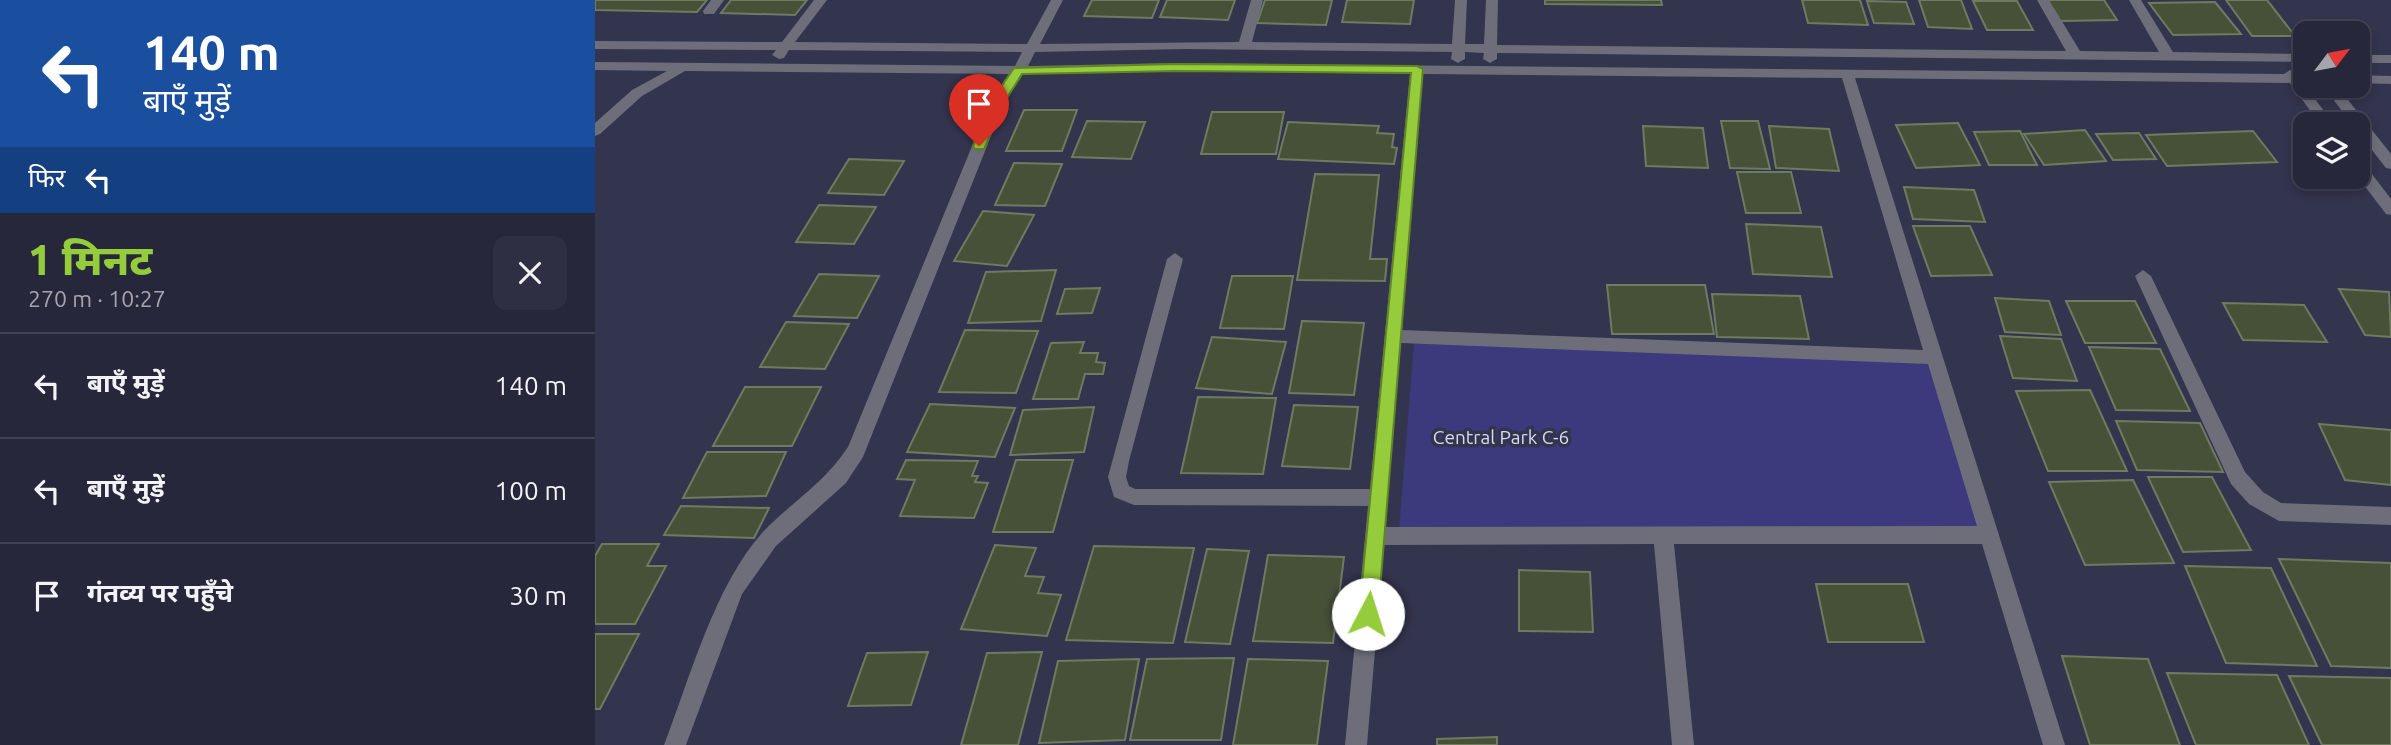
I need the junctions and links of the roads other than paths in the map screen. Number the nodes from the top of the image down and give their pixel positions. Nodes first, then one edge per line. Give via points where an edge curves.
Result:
1 (718, 0) edge
2 (821, 0) edge
3 (1056, 0) edge
4 (1257, 0) edge
5 (1461, 0) edge
6 (1492, 0) edge
7 (2043, 0) edge
8 (2135, 0) edge
9 (709, 11) dead end
10 (595, 45) edge
11 (1244, 47) junction
12 (784, 48) junction
13 (1030, 48) junction
14 (1458, 48) junction
15 (1490, 48) junction
16 (2076, 55) junction
17 (2169, 57) junction
18 (2278, 58) junction
19 (2293, 58) edge
20 (2370, 59) edge
21 (2391, 59) edge
22 (684, 67) junction
23 (599, 69) edge
24 (768, 69) junction
25 (1417, 69) junction
26 (1019, 70) junction
27 (1458, 70) junction
28 (1490, 70) junction
29 (2293, 73) edge
30 (1847, 74) junction
31 (2293, 79) edge
32 (2370, 79) edge
33 (2391, 80) edge
34 (2339, 98) edge
35 (595, 131) edge
36 (2391, 164) edge
37 (2370, 182) edge
38 (2391, 210) edge
39 (1175, 259) dead end
40 (2143, 275) dead end
41 (1393, 336) junction
42 (1934, 357) junction
43 (1378, 498) junction
44 (2391, 516) edge
45 (1989, 535) junction
46 (1375, 536) junction
47 (1663, 536) junction
48 (675, 745) edge
49 (1356, 745) edge
50 (1683, 745) edge
51 (2054, 745) edge

1 - 9 street
2 - 12 street
3 - 13 street
4 - 11 street
5 - 14 street
6 - 15 street
7 - 16 street
8 - 17 street
10 - 12 street
11 - 13 street
11 - 14 street
12 - 13 street
12 - 24 street
13 - 26 street
14 - 15 street
14 - 27 street
15 - 16 street
15 - 28 street
16 - 17 street
17 - 18 street
18 - 19 street
18 - 29 street
20 - 21 street
22 - 23 street
22 - 24 street
22 - 35 street via 637,93
24 - 26 street
25 - 26 street
25 - 27 street
25 - 41 street
26 - 48 street via 998,100 856,451 839,477 769,540 734,589
27 - 28 street
28 - 30 street
30 - 31 street
30 - 42 street
32 - 33 street
34 - 36 street
37 - 38 street
39 - 43 street via 1117,477 1121,491 1134,497
40 - 44 street via 2248,493 2279,512
41 - 42 street
41 - 43 street
42 - 45 street
43 - 46 street
45 - 47 street
45 - 51 street
46 - 47 street
46 - 49 street
47 - 50 street

